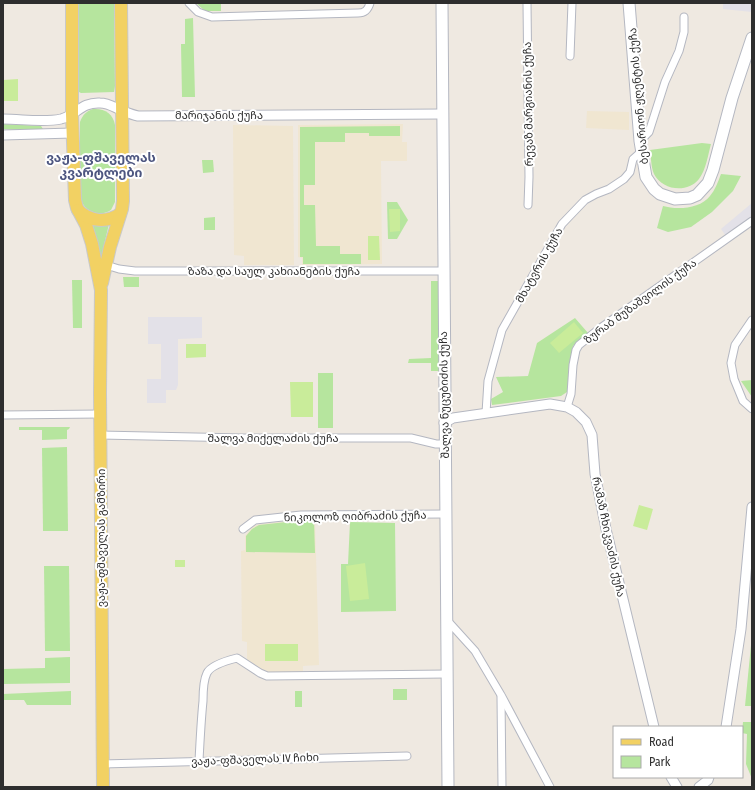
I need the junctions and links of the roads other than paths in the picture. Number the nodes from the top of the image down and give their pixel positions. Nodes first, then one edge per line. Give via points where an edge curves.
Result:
1 (72, 3) edge
2 (121, 3) edge
3 (189, 3) edge
4 (370, 3) edge
5 (442, 3) edge
6 (527, 3) edge
7 (572, 3) edge
8 (629, 3) edge
9 (684, 17) dead end
10 (752, 38) edge
11 (570, 56) dead end
12 (122, 111) junction
13 (72, 114) junction
14 (442, 114) junction
15 (3, 119) edge
16 (49, 120) junction
17 (72, 133) junction
18 (49, 134) junction
19 (3, 135) edge
20 (641, 146) junction
21 (528, 205) dead end
22 (77, 209) junction
23 (120, 214) junction
24 (752, 221) edge
25 (106, 265) junction
26 (443, 271) junction
27 (101, 290) junction
28 (752, 320) edge
29 (567, 407) junction
30 (752, 409) edge
31 (486, 413) junction
32 (100, 414) junction
33 (3, 415) edge
34 (444, 423) junction
35 (100, 435) junction
36 (445, 444) junction
37 (752, 507) edge
38 (445, 514) junction
39 (243, 529) dead end
40 (446, 618) junction
41 (447, 674) junction
42 (501, 695) junction
43 (654, 726) edge
44 (726, 726) edge
45 (407, 756) dead end
46 (199, 761) junction
47 (102, 764) junction
48 (672, 778) edge
49 (709, 778) edge
50 (103, 787) edge
51 (448, 787) edge
52 (502, 787) edge
53 (550, 787) edge
54 (677, 787) edge
55 (699, 787) edge

1 - 13 main road, ვაჟა-ფშაველას გამზირი
2 - 12 main road, ვაჟა-ფშაველას გამზირი
3 - 4 street via 198,12 212,17 364,13
5 - 14 main road, შალვა ნუცუბიძის ქუჩა
6 - 21 street, რევაზ მარგიანის ქუჩა
7 - 11 street
8 - 20 main road, ბესარიონ ჟღენტის ქუჩა
9 - 20 street, მხატვრის ქუჩა via 684,32 679,51 665,82 649,132
10 - 20 main road, ბესარიონ ჟღენტის ქუჩა via 732,98 713,170 708,183 697,195 675,199 654,189 646,177
12 - 13 street, მარიჯანის ქუჩა via 110,105 95,103 86,104
12 - 14 street, მარიჯანის ქუჩა via 138,116
12 - 23 main road, ვაჟა-ფშაველას გამზირი via 123,195
13 - 16 street, მარიჯანის ქუჩა via 61,119
13 - 17 main road, ვაჟა-ფშაველას გამზირი
14 - 26 main road, შალვა ნუცუბიძის ქუჩა
15 - 16 street, მარიჯანის ქუჩა
16 - 18 street
17 - 18 street
17 - 22 main road, ვაჟა-ფშაველას გამზირი
18 - 19 street
20 - 31 street, მხატვრის ქუჩა via 633,159 630,172 624,179 585,200 562,224 502,330 488,381
22 - 23 main road via 94,219 111,219
22 - 27 main road, ვაჟა-ფშაველას გამზირი via 92,244
23 - 25 main road, ვაჟა-ფშაველას გამზირი
24 - 29 street, ზურაბ მუზაშვილის ქუჩა via 579,345 573,365 572,394
25 - 26 street, ზაზა და საულ კახიანების ქუჩა via 135,271
25 - 27 main road, ვაჟა-ფშაველას გამზირი
26 - 34 main road, შალვა ნუცუბიძის ქუჩა
27 - 32 main road, ვაჟა-ფშაველას გამზირი
28 - 30 street via 735,346 731,363 734,379 743,400
29 - 31 street, რამაზ ჩხიკვაძის ქუჩა via 550,404
29 - 43 street, რამაზ ჩხიკვაძის ქუჩა via 586,422 592,435 595,474 606,529
31 - 34 street, რამაზ ჩხიკვაძის ქუჩა via 453,418
32 - 33 street
32 - 35 main road, ვაჟა-ფშაველას გამზირი
34 - 36 main road, შალვა ნუცუბიძის ქუჩა
35 - 36 street, შალვა მიქელაძის ქუჩა via 411,438
35 - 47 main road, ვაჟა-ფშაველას გამზირი
36 - 38 main road, შალვა ნუცუბიძის ქუჩა
37 - 44 street via 741,629
38 - 39 street, ნიკოლოზ ღიბრაძის ქუჩა via 301,515 255,520
38 - 40 main road, შალვა ნუცუბიძის ქუჩა
40 - 41 main road, შალვა ნუცუბიძის ქუჩა
40 - 42 street via 475,652
41 - 46 street via 267,676 237,658 207,673
41 - 51 main road, შალვა ნუცუბიძის ქუჩა
42 - 52 street
42 - 53 street
45 - 46 street, ვაჟა-ფშაველას IV ჩიხი
46 - 47 street, ვაჟა-ფშაველას IV ჩიხი
47 - 50 main road, ვაჟა-ფშაველას გამზირი
48 - 54 street
49 - 55 street

